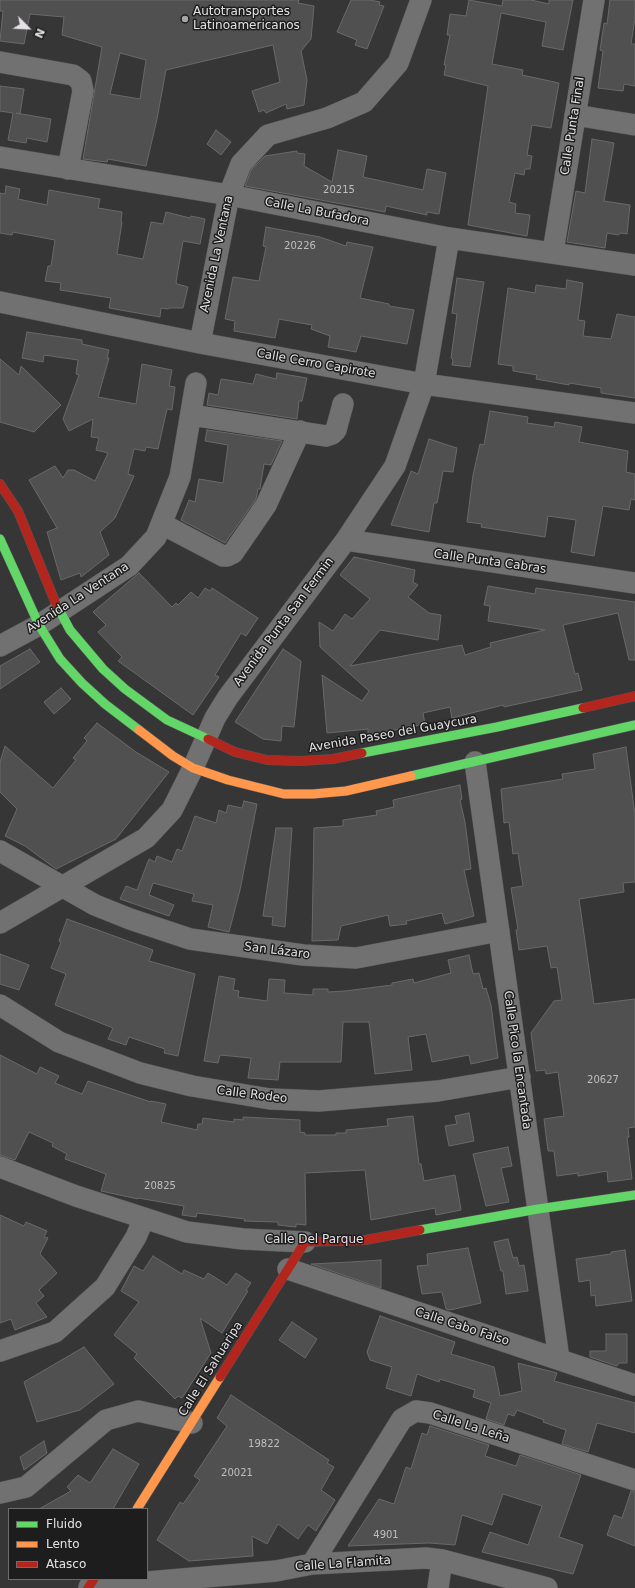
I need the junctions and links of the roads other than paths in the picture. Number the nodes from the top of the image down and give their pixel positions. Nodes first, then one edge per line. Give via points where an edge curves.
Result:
1 (421, 0) edge
2 (594, 0) edge
3 (0, 62) edge
4 (575, 115) junction
5 (635, 126) edge
6 (0, 157) edge
7 (68, 169) junction
8 (229, 195) junction
9 (449, 238) junction
10 (553, 252) junction
11 (635, 265) edge
12 (0, 302) edge
13 (200, 343) junction
14 (196, 383) dead end
15 (424, 384) junction
16 (343, 404) dead end
17 (635, 413) edge
18 (191, 415) junction
19 (300, 431) junction
20 (0, 484) edge
21 (162, 524) junction
22 (0, 539) edge
23 (346, 540) junction
24 (635, 583) edge
25 (59, 610) junction
26 (38, 625) junction
27 (0, 646) edge
28 (635, 696) edge
29 (635, 725) edge
30 (206, 740) junction
31 (476, 762) junction
32 (193, 768) junction
33 (0, 851) edge
34 (64, 886) junction
35 (0, 923) edge
36 (499, 931) junction
37 (0, 1006) edge
38 (520, 1077) junction
39 (0, 1167) edge
40 (635, 1195) edge
41 (538, 1209) junction
42 (144, 1218) junction
43 (305, 1242) junction
44 (288, 1269) junction
45 (0, 1351) edge
46 (559, 1359) junction
47 (635, 1384) edge
48 (192, 1423) junction
49 (635, 1480) edge
50 (0, 1493) edge
51 (138, 1508) edge
52 (442, 1560) junction
53 (312, 1564) junction
54 (274, 1579) edge
55 (90, 1585) edge
56 (438, 1588) edge
57 (547, 1588) edge

1 - 8 street, Avenida La Ventana via 398,63 364,102 328,118 268,135 241,164
2 - 4 street, Calle Punta Final
3 - 7 street via 73,74 81,81 83,91
4 - 5 street
4 - 10 street, Calle Punta Final
6 - 7 street, Calle La Bufadora
7 - 8 street, Calle La Bufadora
8 - 9 street, Calle La Bufadora
8 - 13 street, Avenida La Ventana
9 - 10 street, Calle La Bufadora
9 - 15 street, Avenida Punta San Fermin
10 - 11 street, Calle La Bufadora
12 - 13 street, Calle Cerro Capirote
13 - 15 street, Calle Cerro Capirote
14 - 18 street, Avenida La Ventana
15 - 17 street, Calle Cerro Capirote
15 - 23 street, Avenida Punta San Fermin via 395,466
16 - 19 street via 336,430 332,434 326,436
18 - 19 street
18 - 21 street, Avenida La Ventana via 180,477
19 - 21 street via 266,505 234,553 223,556
20 - 25 main road, Avenida Paseo del Guaycura via 18,511
21 - 25 street, Avenida La Ventana via 156,537 129,566
22 - 26 main road
23 - 24 street, Calle Punta Cabras
23 - 30 street, Avenida Punta San Fermin via 228,697 215,718
25 - 26 street, Avenida La Ventana
25 - 30 main road, Avenida Paseo del Guaycura via 70,630 103,669 167,720
26 - 27 street, Avenida La Ventana
26 - 32 main road via 60,659 93,693 160,747
28 - 30 main road, Avenida Paseo del Guaycura via 497,727 333,759 267,760 235,752
29 - 31 main road
30 - 32 street, Avenida Punta San Fermin
31 - 32 main road via 346,791 313,794 284,794 251,787
31 - 36 street, Calle Pico la Encantada
32 - 34 street, Avenida Punta San Fermin via 172,810 146,838
33 - 34 street, San Lázaro
34 - 35 street, Avenida Punta San Fermin
34 - 36 street, San Lázaro via 95,905 190,939 303,955 356,958
36 - 38 street, Calle Pico la Encantada
37 - 38 street, Calle Rodeo via 59,1042 140,1073 192,1086 270,1099 319,1101 438,1091
38 - 41 street, Calle Pico la Encantada
39 - 42 street, Calle Del Parque
40 - 41 main road, Calle Del Parque
41 - 43 main road, Calle Del Parque via 365,1240
41 - 46 street, Calle Pico la Encantada
42 - 43 street, Calle Del Parque via 187,1232 243,1239
42 - 45 street via 136,1237 105,1287 55,1332
43 - 44 main road, Calle El Sahuaripa
44 - 46 street, Calle Cabo Falso
44 - 48 main road, Calle El Sahuaripa
46 - 47 street, Calle Cabo Falso
48 - 50 street via 138,1411 106,1420 26,1487
48 - 51 main road, Calle El Sahuaripa
49 - 53 street, Calle La Leña via 430,1413 416,1411 402,1419
52 - 53 street, Calle La Flamita via 426,1558
52 - 56 street
52 - 57 street, Calle La Flamita
53 - 54 street, Calle La Flamita
54 - 55 street, Calle La Flamita

